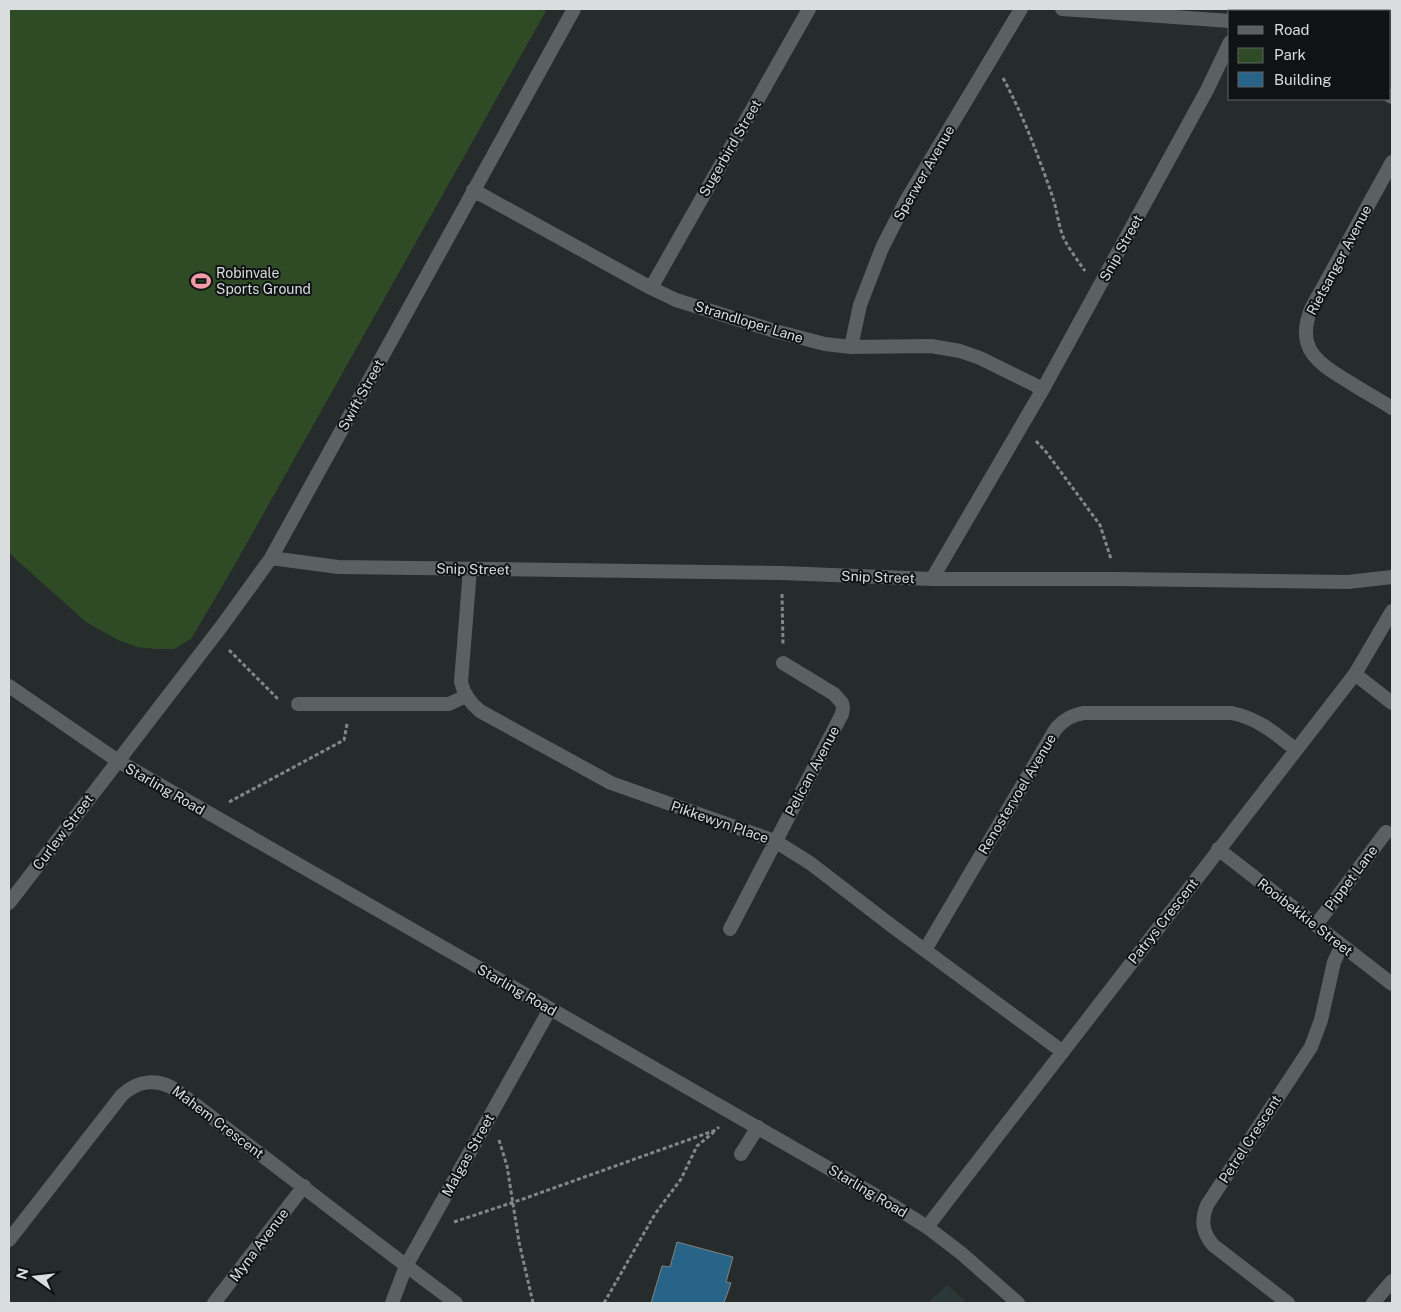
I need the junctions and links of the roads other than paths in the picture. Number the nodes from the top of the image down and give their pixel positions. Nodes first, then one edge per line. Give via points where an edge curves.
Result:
1 (574, 9) edge
2 (809, 9) edge
3 (1021, 9) edge
4 (1062, 9) edge
5 (1228, 21) edge
6 (1228, 46) edge
7 (1392, 162) edge
8 (473, 190) junction
9 (650, 288) junction
10 (851, 347) junction
11 (1043, 389) junction
12 (1392, 408) edge
13 (271, 558) junction
14 (470, 569) junction
15 (1392, 577) edge
16 (932, 579) junction
17 (1392, 611) edge
18 (783, 663) road end
19 (1355, 674) junction
20 (9, 686) edge
21 (466, 696) junction
22 (1392, 703) edge
23 (298, 704) road end
24 (1296, 750) junction
25 (118, 761) junction
26 (1386, 832) dead end
27 (775, 841) junction
28 (1218, 849) junction
29 (9, 903) edge
30 (1316, 925) junction
31 (730, 929) dead end
32 (1342, 945) junction
33 (925, 950) junction
34 (1392, 984) edge
35 (550, 1009) junction
36 (1063, 1052) junction
37 (758, 1127) junction
38 (741, 1154) dead end
39 (304, 1186) junction
40 (927, 1227) junction
41 (9, 1240) edge
42 (406, 1266) junction
43 (1392, 1281) edge
44 (214, 1303) edge
45 (392, 1303) edge
46 (456, 1303) edge
47 (1018, 1303) edge
48 (1288, 1303) edge
49 (1373, 1303) edge

1 - 8 street, Swift Street
2 - 9 street, Sugerbird Street
3 - 10 street, Sperwer Avenue via 907,199 882,248 860,305
4 - 5 street
6 - 11 street, Snip Street
7 - 12 street, Rietsanger Avenue via 1306,322 1306,337 1321,364
8 - 9 street, Strandloper Lane
8 - 13 street, Swift Street
9 - 10 street, Strandloper Lane via 676,300 775,331
10 - 11 street, Strandloper Lane via 931,346 960,351
11 - 16 street, Snip Street
13 - 14 street, Snip Street via 338,568
13 - 25 street, Swift Street
14 - 16 street, Snip Street via 782,573
14 - 21 street via 461,682
15 - 16 street via 1348,582
17 - 19 street, Patrys Crescent
18 - 27 street, Pelican Avenue via 834,694 843,708
19 - 22 street
19 - 24 street, Patrys Crescent
20 - 25 street, Starling Road
21 - 23 street via 449,704
21 - 27 street, Pikkewyn Place via 480,712 611,783
24 - 28 street, Patrys Crescent
24 - 33 street, Renostervoel Avenue via 1262,724 1232,713 1084,713 1068,717 1055,730
25 - 29 street, Curlew Street
25 - 35 street, Starling Road
26 - 30 street, Pippet Lane
27 - 31 street, Pelican Avenue
27 - 33 street, Pikkewyn Place via 810,863
28 - 30 street, Rooibekkie Street
28 - 36 street, Patrys Crescent
30 - 32 street, Rooibekkie Street
32 - 34 street, Rooibekkie Street
32 - 48 street, Petrel Crescent via 1334,962 1321,1020 1311,1047 1207,1205 1203,1219 1205,1233 1213,1245
33 - 36 street, Pikkewyn Place
35 - 37 street, Starling Road
35 - 42 street, Malgas Street
36 - 40 street, Patrys Crescent
37 - 38 street
37 - 40 street, Starling Road
39 - 41 street, Mahem Crescent via 169,1085 150,1081 134,1086 122,1095
39 - 42 street, Mahem Crescent
39 - 44 street, Myna Avenue
40 - 47 street, Starling Road
42 - 45 street, Malgas Street
42 - 46 street, Mahem Crescent
43 - 49 street

